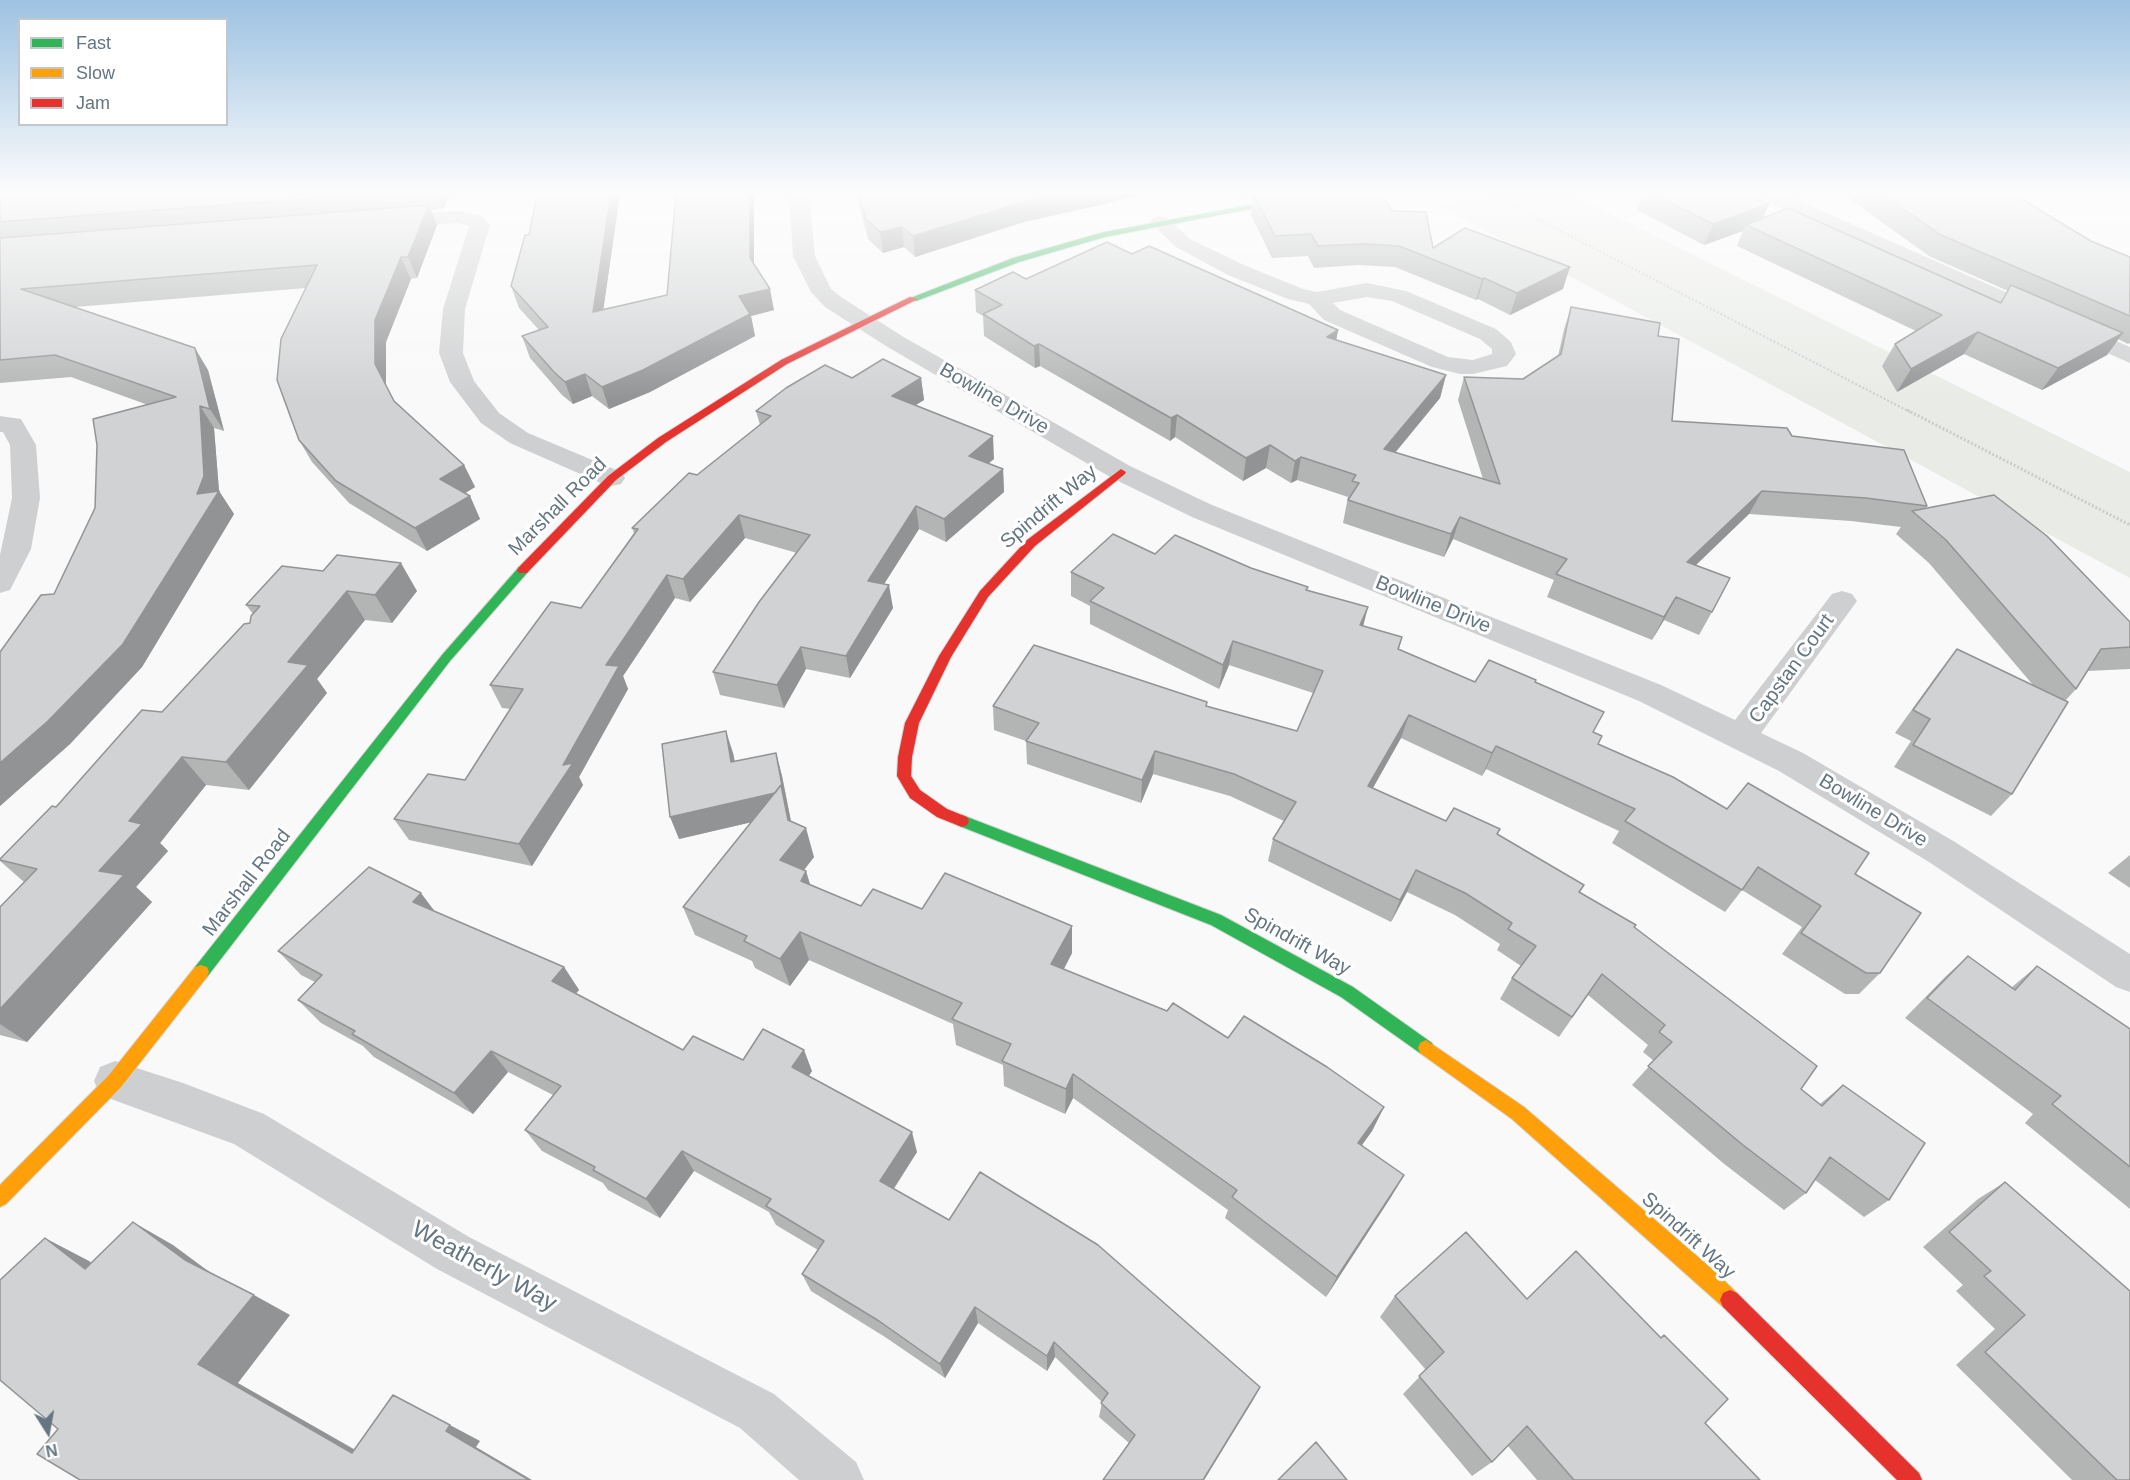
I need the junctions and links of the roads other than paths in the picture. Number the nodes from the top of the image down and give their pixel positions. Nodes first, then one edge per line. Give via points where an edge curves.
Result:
1 (468, 263) edge
2 (807, 263) edge
3 (1007, 263) edge
4 (1222, 263) edge
5 (1918, 263) edge
6 (1317, 299) junction
7 (863, 321) junction
8 (2130, 356) edge
9 (0, 424) edge
10 (1122, 472) junction
11 (612, 478) junction
12 (0, 583) edge
13 (1842, 601) dead end
14 (1741, 736) junction
15 (2130, 975) edge
16 (115, 1081) junction
17 (0, 1198) edge
18 (838, 1480) edge
19 (1912, 1480) edge

1 - 11 street via 454,309 451,353 462,382 490,418 519,438
2 - 7 street, Bowline Drive via 822,292
3 - 7 street, Marshall Road
4 - 6 street
5 - 8 street
6 - 6 street via 1367,290 1398,296 1488,334 1503,347 1504,354 1499,361 1473,367 1440,362 1332,315
7 - 10 street, Bowline Drive
7 - 11 street, Marshall Road via 784,362
9 - 12 street via 12,424 22,445 26,498 17,549
10 - 14 street, Bowline Drive via 1202,511 1650,693
10 - 19 street, Spindrift Way via 1031,543 984,594 945,656 912,723 904,776 915,794 942,813 1216,920 1347,992 1527,1120 1705,1276
11 - 16 street, Marshall Road via 543,548 446,658
13 - 14 street, Capstan Court
14 - 15 street, Bowline Drive via 1942,852
16 - 17 street, Marshall Road
16 - 18 street, Weatherly Way via 249,1129 453,1253 757,1411

